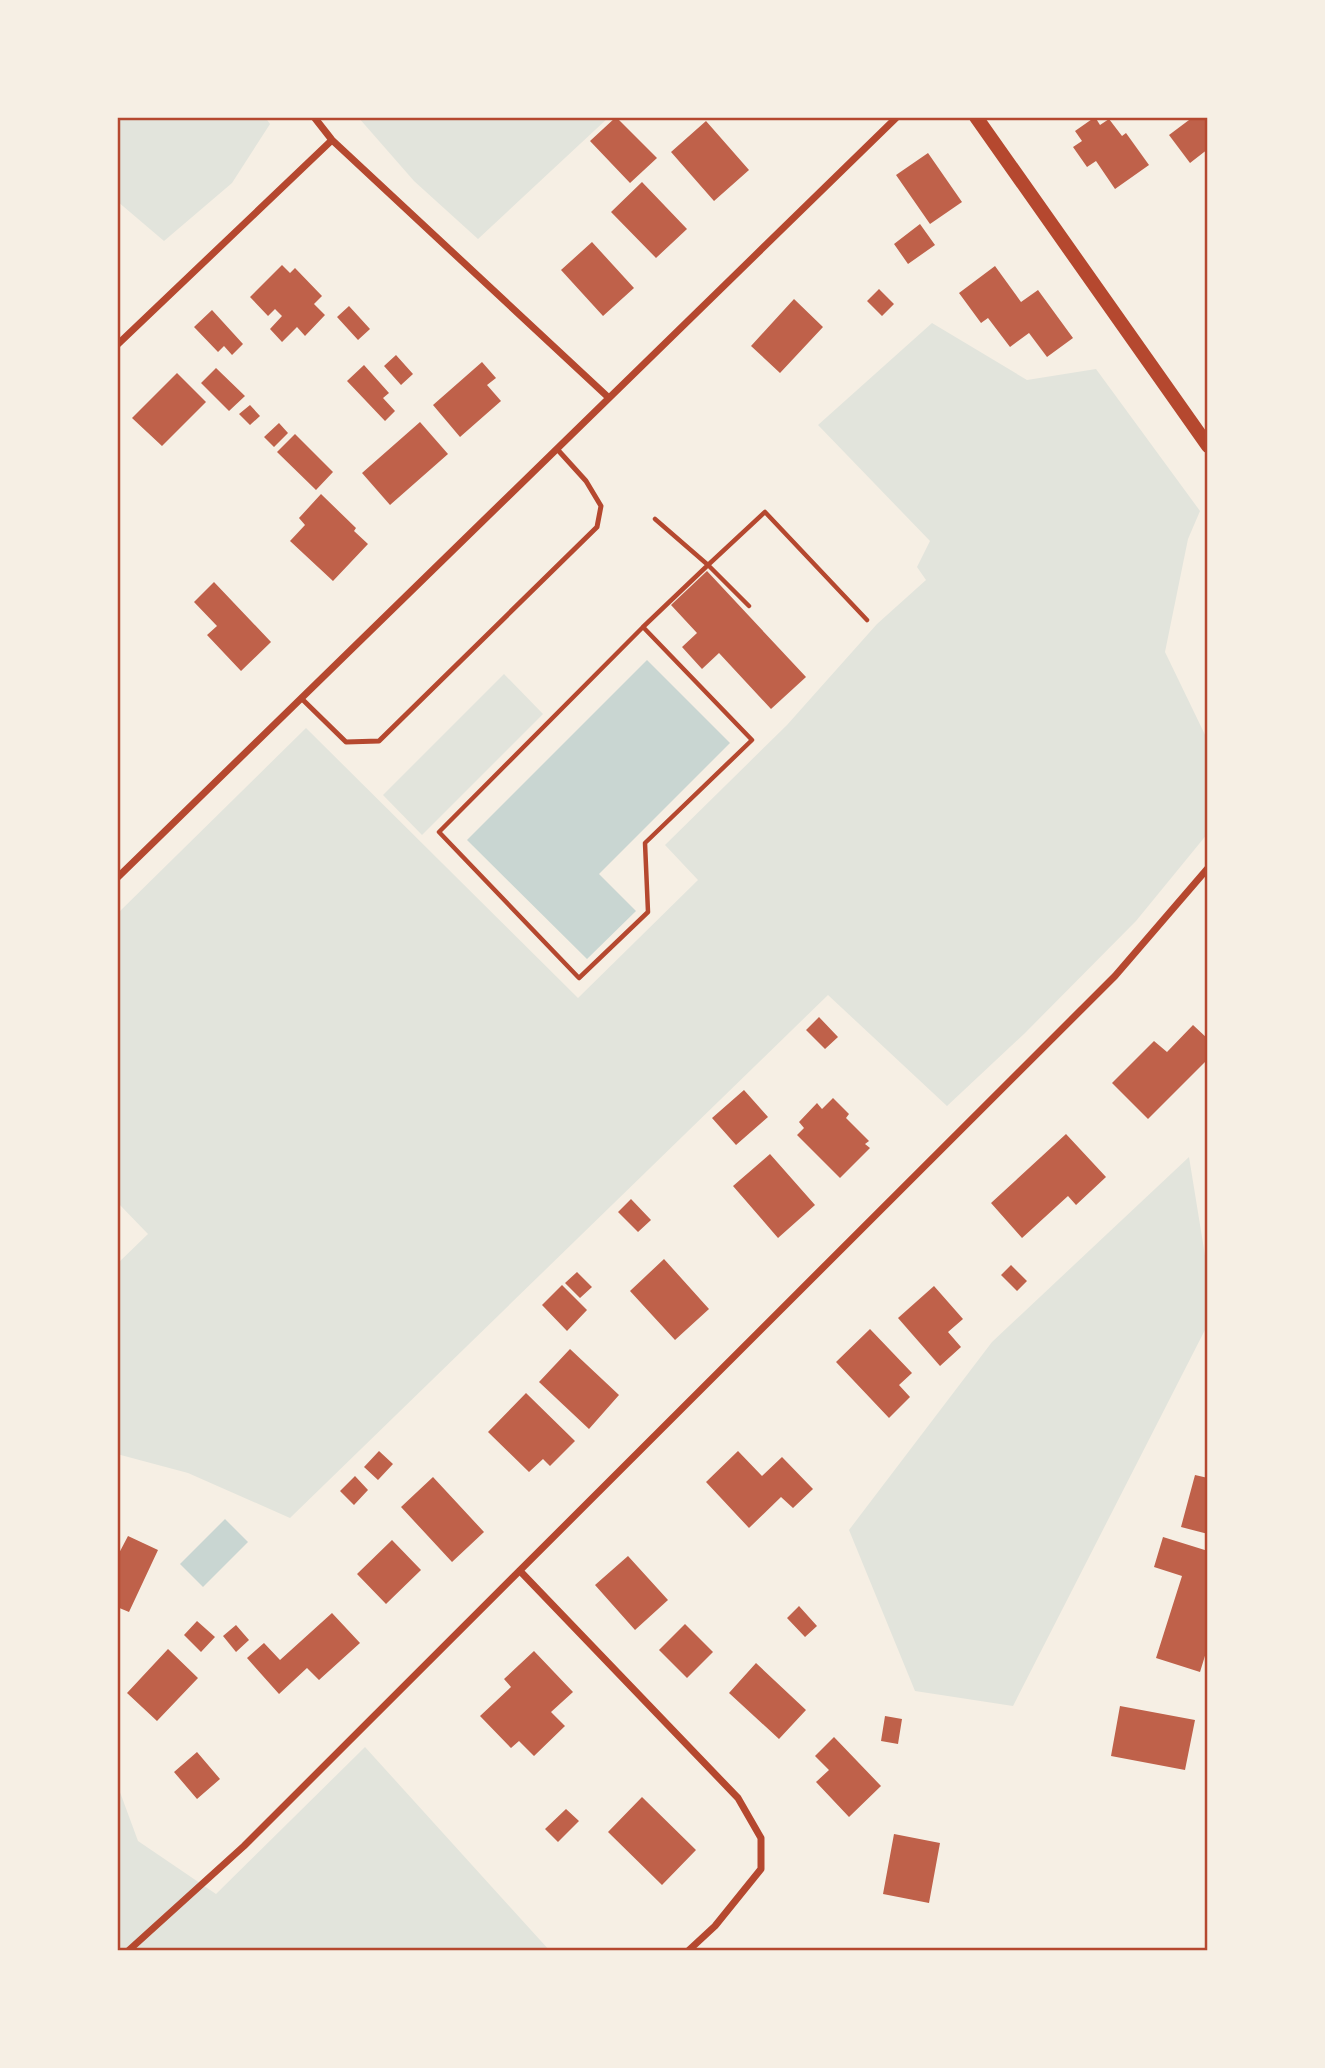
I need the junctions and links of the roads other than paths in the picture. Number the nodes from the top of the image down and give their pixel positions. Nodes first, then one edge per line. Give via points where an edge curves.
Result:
1 (314, 117) edge
2 (897, 117) edge
3 (976, 117) edge
4 (332, 141) junction
5 (117, 345) edge
6 (609, 398) junction
7 (1208, 446) edge
8 (556, 449) junction
9 (301, 698) junction
10 (1208, 868) edge
11 (117, 877) edge
12 (520, 1571) junction
13 (128, 1951) edge
14 (688, 1951) edge

1 - 4 street
2 - 6 street
3 - 7 main road
4 - 5 street
4 - 6 street
6 - 8 street
8 - 9 street
8 - 9 lane via 586,481 601,506 597,527 379,741 346,742
9 - 11 street
10 - 12 street via 1115,976
12 - 13 street via 244,1846
12 - 14 street via 738,1798 761,1839 761,1869 715,1926

